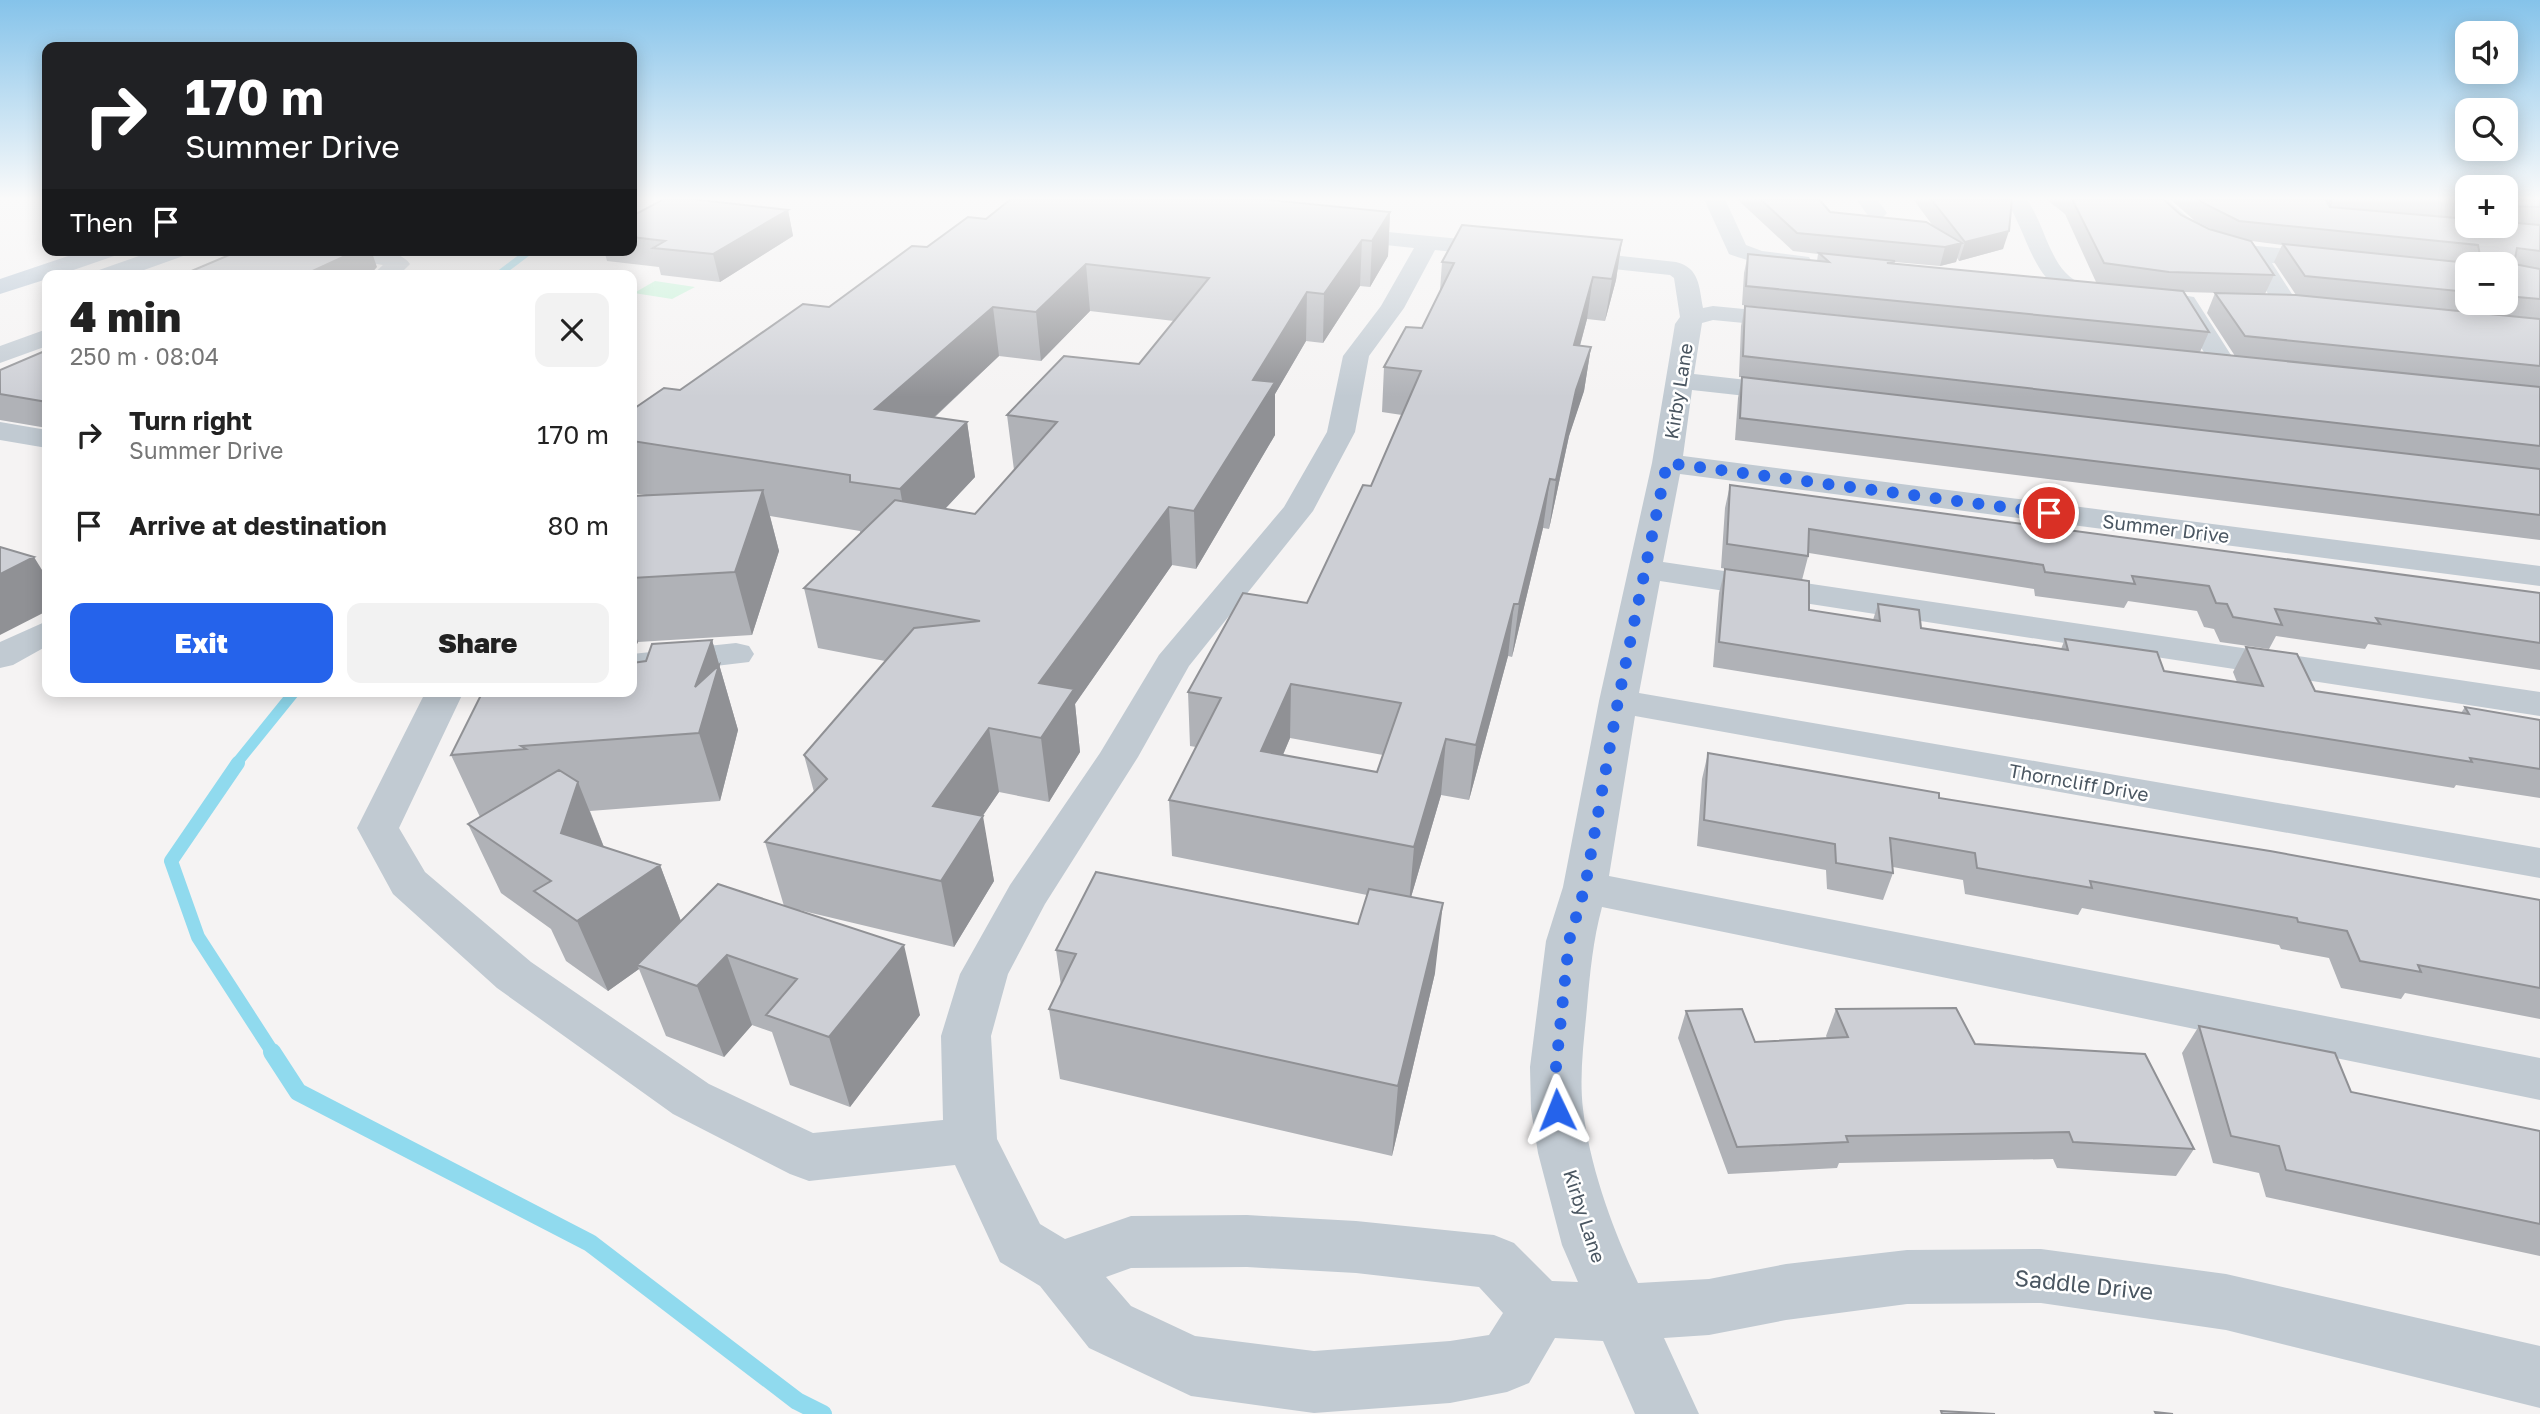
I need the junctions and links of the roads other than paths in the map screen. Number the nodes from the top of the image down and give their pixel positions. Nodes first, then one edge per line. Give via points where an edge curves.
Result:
1 (1416, 265) edge
2 (1633, 265) edge
3 (2047, 265) edge
4 (2261, 265) edge
5 (42, 273) edge
6 (2032, 285) edge
7 (0, 287) edge
8 (2073, 289) junction
9 (42, 298) edge
10 (2185, 302) junction
11 (2287, 305) junction
12 (2314, 308) edge
13 (0, 312) edge
14 (1693, 318) junction
15 (1816, 323) edge
16 (42, 339) edge
17 (0, 357) edge
18 (2198, 363) edge
19 (42, 365) edge
20 (2225, 366) junction
21 (2252, 369) edge
22 (1679, 380) junction
23 (1818, 396) edge
24 (0, 431) edge
25 (42, 438) edge
26 (1667, 463) junction
27 (1645, 569) junction
28 (2540, 576) edge
29 (42, 635) edge
30 (736, 654) dead end
31 (0, 657) edge
32 (637, 664) edge
33 (442, 697) edge
34 (1618, 701) junction
35 (2540, 704) edge
36 (2540, 863) edge
37 (1585, 887) junction
38 (2540, 1079) edge
39 (970, 1140) junction
40 (1061, 1267) junction
41 (1539, 1309) junction
42 (1621, 1313) junction
43 (2540, 1377) edge
44 (1667, 1414) edge

1 - 39 street via 1392,308 1356,356 1341,432 1297,512 1172,663 1118,757 1026,897 984,974 966,1036
2 - 14 street, Kirby Lane via 1685,275
3 - 8 street via 2050,273
4 - 11 street
5 - 7 main road
6 - 8 street
8 - 10 street
9 - 13 main road
10 - 11 street
10 - 20 street
11 - 12 street
14 - 15 street via 1713,313
14 - 22 street, Kirby Lane via 1688,324
16 - 17 street
17 - 19 street
18 - 20 street
20 - 21 street
22 - 23 street
22 - 26 street, Kirby Lane
24 - 25 street
26 - 27 street, Kirby Lane
26 - 28 street, Summer Drive
27 - 34 street, Kirby Lane
27 - 35 street
29 - 31 street
30 - 32 street
33 - 39 street via 378,828 409,883 514,975 691,1099 809,1157
34 - 36 street, Thorncliff Drive
34 - 37 street, Kirby Lane
37 - 38 street
37 - 42 street, Kirby Lane via 1569,941 1556,1067 1557,1110 1591,1245
39 - 40 street via 1020,1243
40 - 41 street via 1131,1242 1247,1241 1356,1247 1494,1262
40 - 41 street via 1110,1326 1191,1366 1314,1382 1450,1372 1507,1362
41 - 42 street, Saddle Drive
42 - 43 street, Saddle Drive via 1709,1307 1907,1277 2040,1276 2226,1301
42 - 44 street, Kirby Lane

